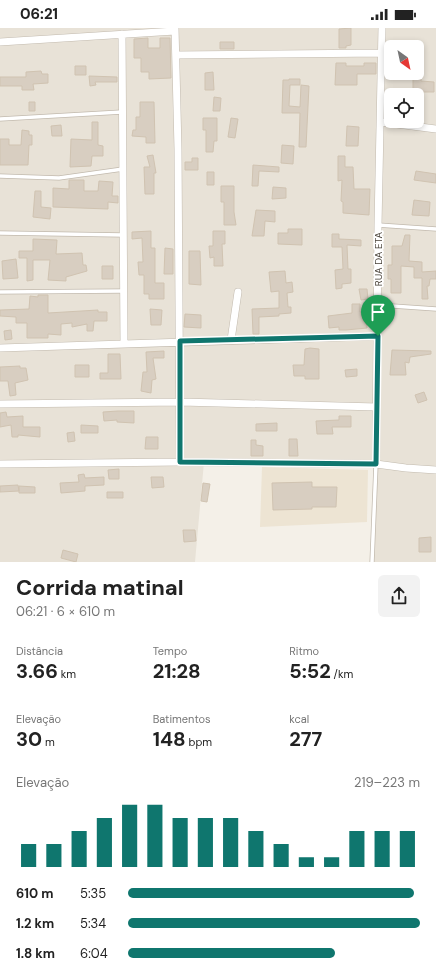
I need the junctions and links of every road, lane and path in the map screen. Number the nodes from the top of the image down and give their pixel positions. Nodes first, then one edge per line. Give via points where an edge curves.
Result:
1 (382, 28) edge
2 (175, 29) edge
3 (122, 34) junction
4 (0, 42) edge
5 (382, 53) junction
6 (176, 55) junction
7 (122, 112) junction
8 (0, 119) edge
9 (381, 122) junction
10 (436, 129) edge
11 (123, 169) junction
12 (0, 176) edge
13 (378, 225) junction
14 (436, 229) edge
15 (0, 233) edge
16 (124, 235) junction
17 (124, 291) junction
18 (0, 292) edge
19 (238, 292) dead end
20 (378, 305) junction
21 (436, 309) edge
22 (378, 336) junction
23 (230, 340) junction
24 (180, 341) junction
25 (124, 344) junction
26 (0, 348) edge
27 (181, 402) junction
28 (0, 404) edge
29 (377, 407) junction
30 (180, 462) junction
31 (0, 464) edge
32 (376, 464) junction
33 (436, 470) edge
34 (372, 562) edge

1 - 5 street, RUA DA ETA
2 - 3 street
2 - 6 street
3 - 4 street
3 - 7 street
5 - 6 street
5 - 9 street, RUA DA ETA
6 - 24 street
7 - 8 lane
7 - 11 street
9 - 10 street
9 - 13 street, RUA DA ETA
11 - 12 lane via 59,178
11 - 16 street
13 - 14 lane
13 - 20 street, RUA DA ETA
15 - 16 lane
16 - 17 street
17 - 18 lane
17 - 25 street
19 - 23 street
20 - 21 lane
20 - 22 street, RUA DA ETA
22 - 23 street
22 - 29 street, RUA DA ETA
23 - 24 street
24 - 25 street
24 - 27 street
25 - 26 street
27 - 28 street
27 - 29 street
27 - 30 street
29 - 32 street, RUA DA ETA
30 - 31 street
30 - 32 street
32 - 33 street
32 - 34 lane, RUA DA ETA

